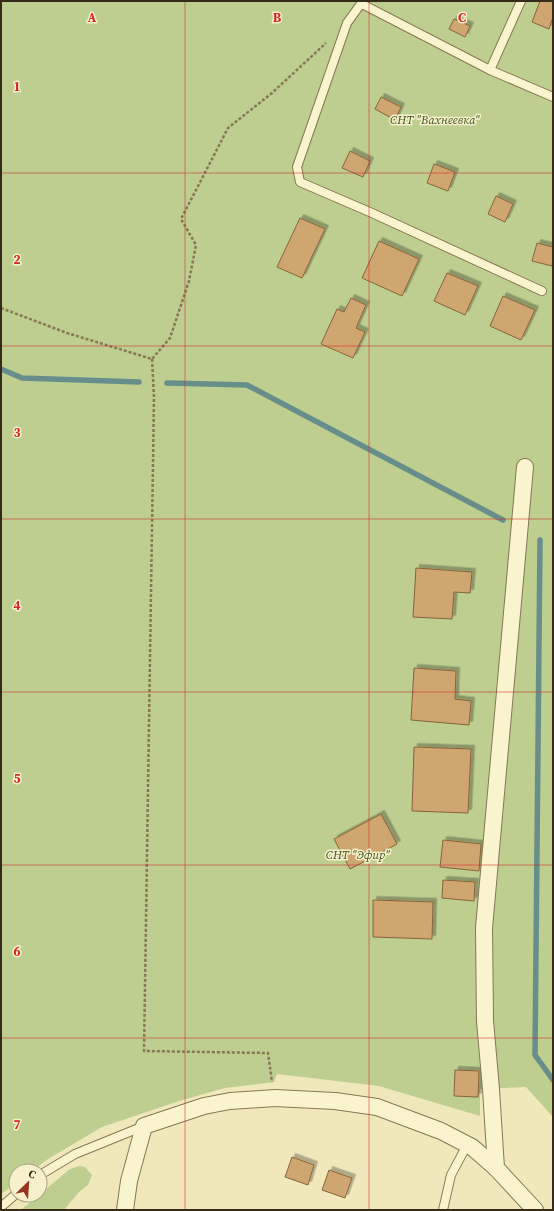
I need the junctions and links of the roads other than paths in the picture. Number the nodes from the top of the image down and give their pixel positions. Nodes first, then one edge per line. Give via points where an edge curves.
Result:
1 (521, 1) edge
2 (363, 2) edge
3 (490, 70) junction
4 (553, 97) edge
5 (542, 291) dead end
6 (525, 467) dead end
7 (144, 1126) junction
8 (467, 1145) junction
9 (496, 1168) junction
10 (48, 1170) edge
11 (129, 1181) junction
12 (117, 1210) edge
13 (125, 1210) edge
14 (443, 1210) edge
15 (535, 1210) edge

1 - 3 lane
2 - 3 lane
2 - 5 lane via 347,23 297,167 300,182
3 - 4 lane
6 - 9 street via 484,928 485,1021
7 - 8 street via 204,1106 230,1101 275,1098 335,1101 377,1107 441,1131
7 - 10 lane via 75,1154
7 - 11 street
8 - 9 street
8 - 14 lane via 451,1175
9 - 15 street
11 - 12 street
11 - 13 street

